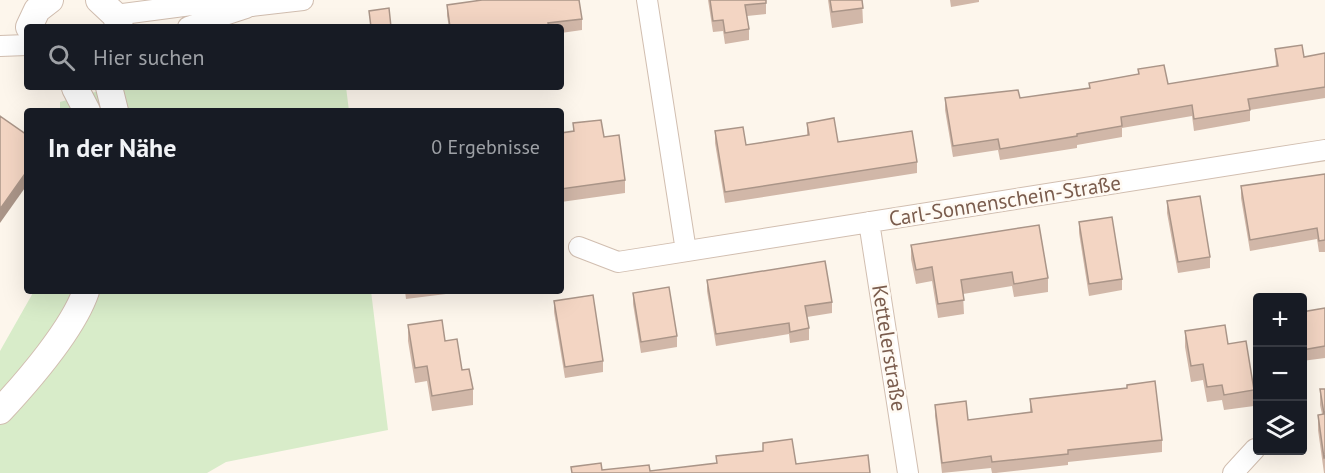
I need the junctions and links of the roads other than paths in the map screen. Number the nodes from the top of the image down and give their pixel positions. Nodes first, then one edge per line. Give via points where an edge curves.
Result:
1 (303, 0) edge
2 (646, 0) edge
3 (252, 6) junction
4 (111, 14) edge
5 (198, 24) edge
6 (24, 45) edge
7 (0, 46) edge
8 (76, 90) edge
9 (110, 90) edge
10 (86, 108) edge
11 (114, 108) edge
12 (1325, 150) edge
13 (869, 222) junction
14 (579, 247) dead end
15 (686, 251) junction
16 (84, 294) edge
17 (0, 411) edge
18 (1253, 452) edge
19 (908, 473) edge
20 (1233, 473) edge

1 - 3 street
2 - 15 street
3 - 4 street via 214,2
3 - 5 street
6 - 7 street
8 - 10 street
9 - 11 street
12 - 13 street, Carl-Sonnenschein-Straße
13 - 15 street, Carl-Sonnenschein-Straße
13 - 19 street, Kettelerstraße
14 - 15 street, Carl-Sonnenschein-Straße via 618,262
16 - 17 street via 54,345
18 - 20 street

